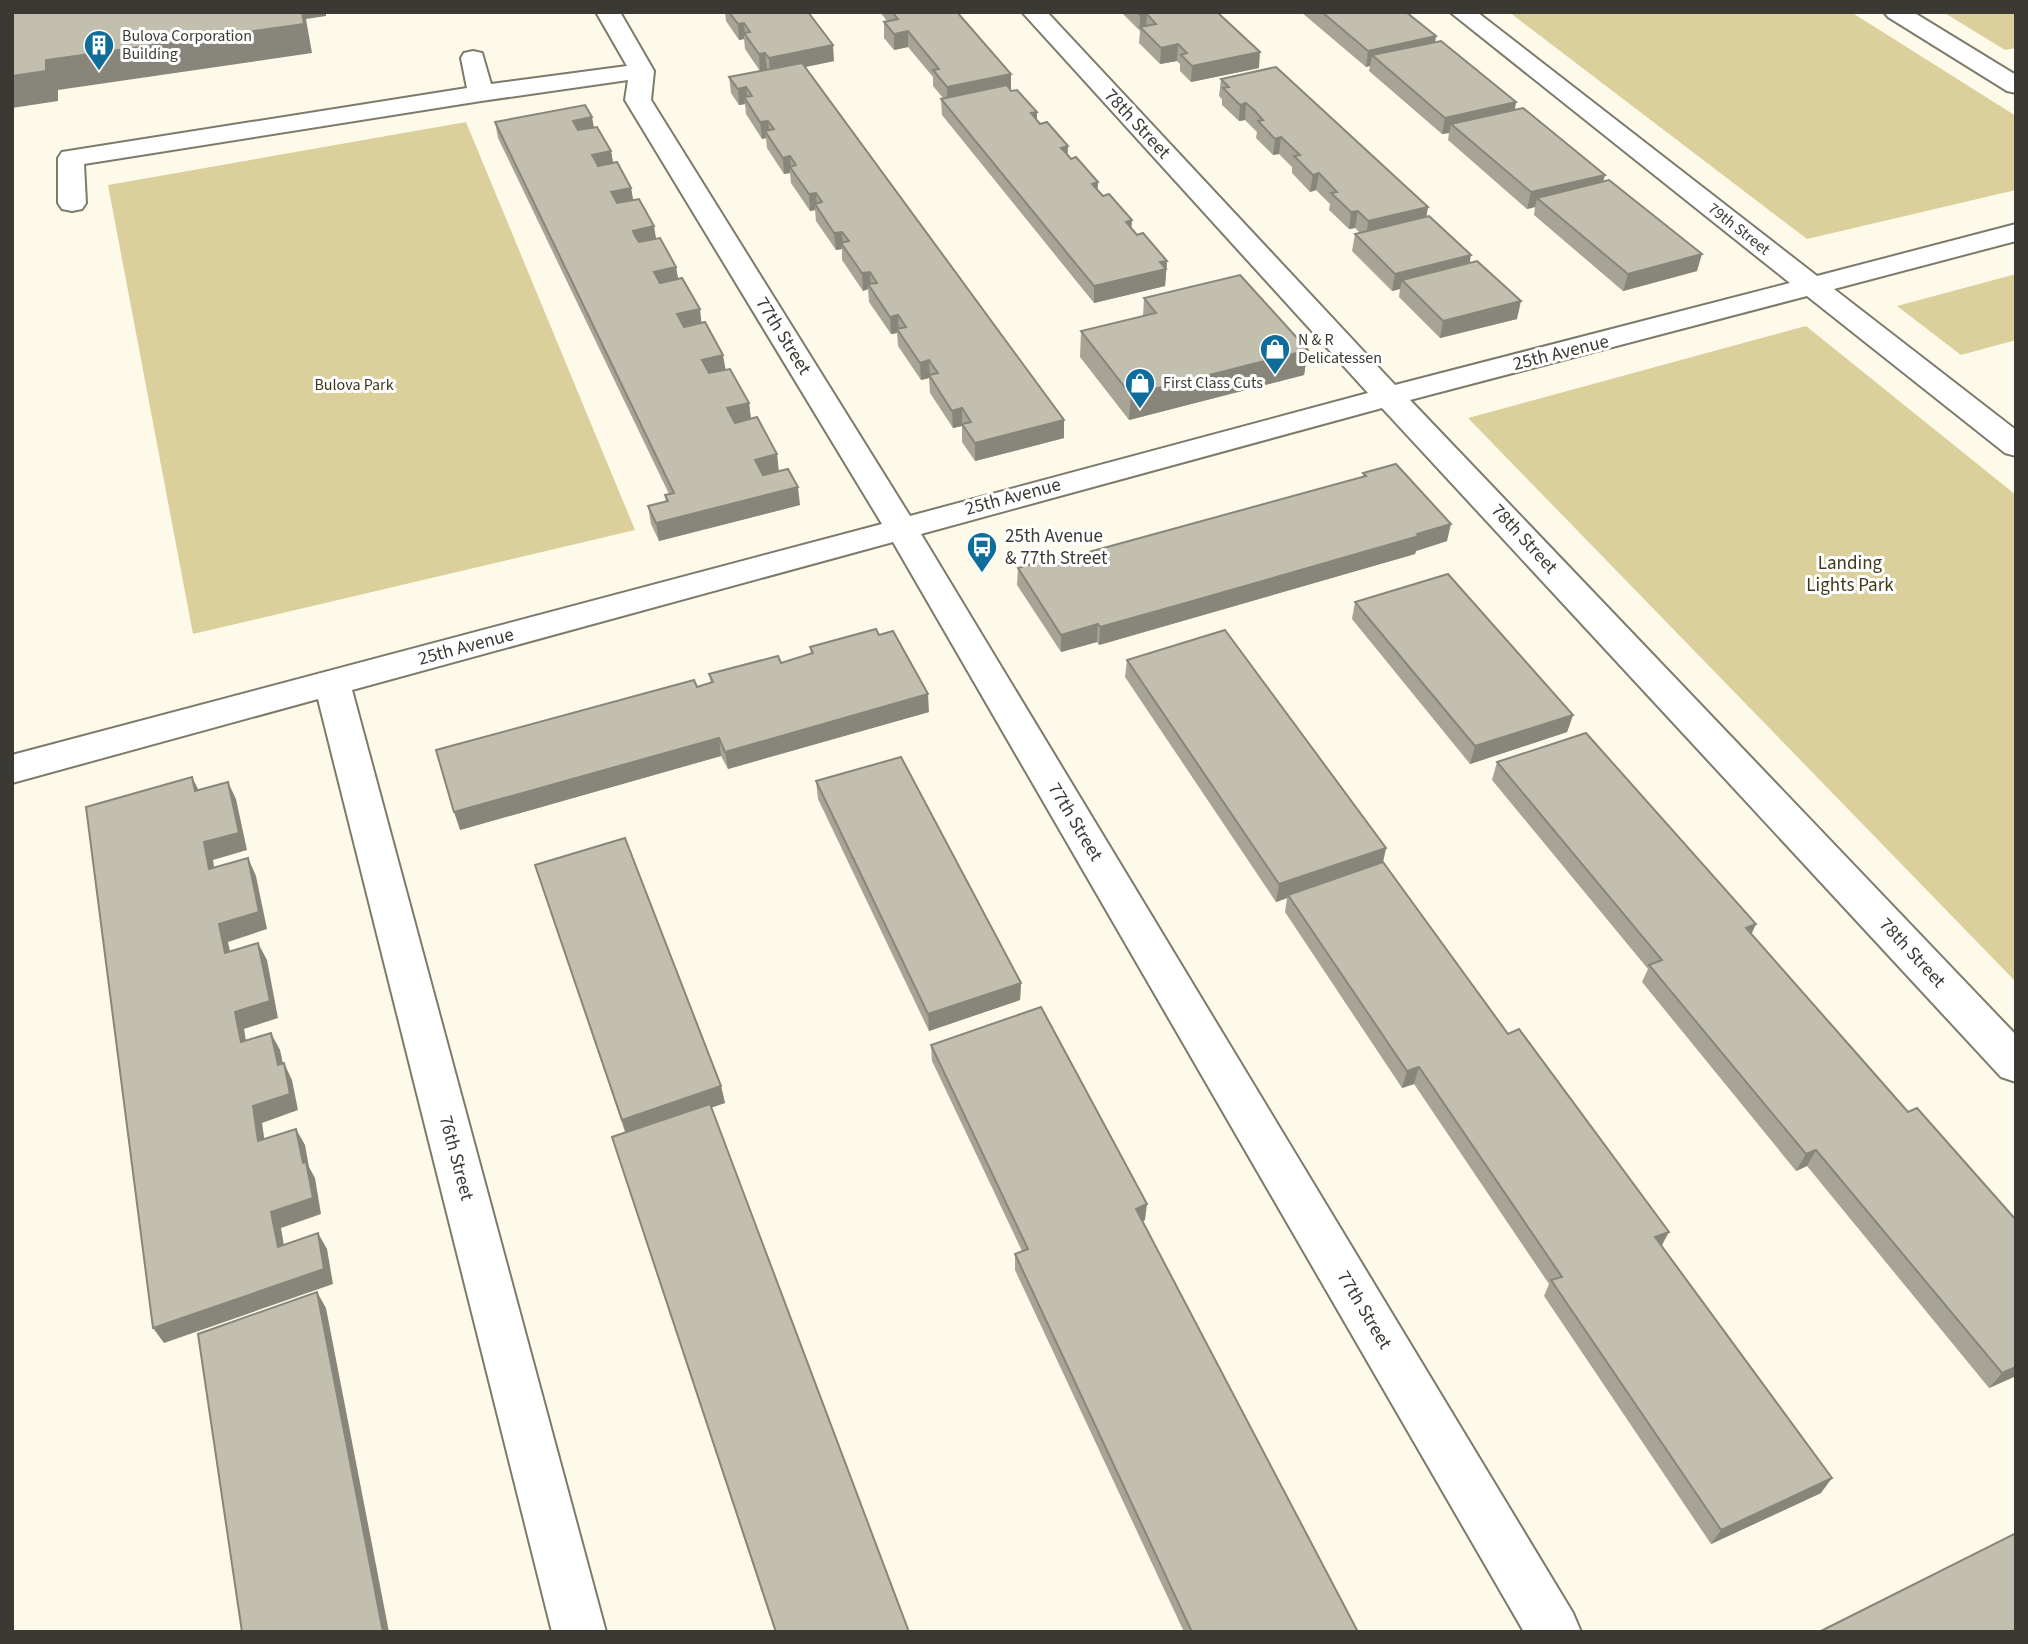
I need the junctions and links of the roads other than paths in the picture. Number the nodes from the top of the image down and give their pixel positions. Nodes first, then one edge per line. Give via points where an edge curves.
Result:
1 (608, 12) edge
2 (1034, 12) edge
3 (1462, 12) edge
4 (1896, 12) edge
5 (473, 58) dead end
6 (642, 71) junction
7 (2016, 86) edge
8 (481, 93) junction
9 (72, 204) dead end
10 (2016, 232) edge
11 (1815, 288) junction
12 (1389, 397) junction
13 (2016, 446) edge
14 (901, 528) junction
15 (332, 684) junction
16 (12, 769) edge
17 (2016, 1064) edge
18 (579, 1632) edge
19 (1554, 1632) edge

1 - 6 street
2 - 12 street, 78th Street
3 - 11 street, 79th Street
4 - 7 street
5 - 8 street
6 - 8 street
6 - 14 street, 77th Street via 638,100
8 - 9 street via 71,159
10 - 11 street, 25th Avenue
11 - 12 street, 25th Avenue
11 - 13 street, 79th Street
12 - 14 street, 25th Avenue
12 - 17 street, 78th Street
14 - 15 street, 25th Avenue
14 - 19 street, 77th Street
15 - 16 street, 25th Avenue
15 - 18 street, 76th Street

